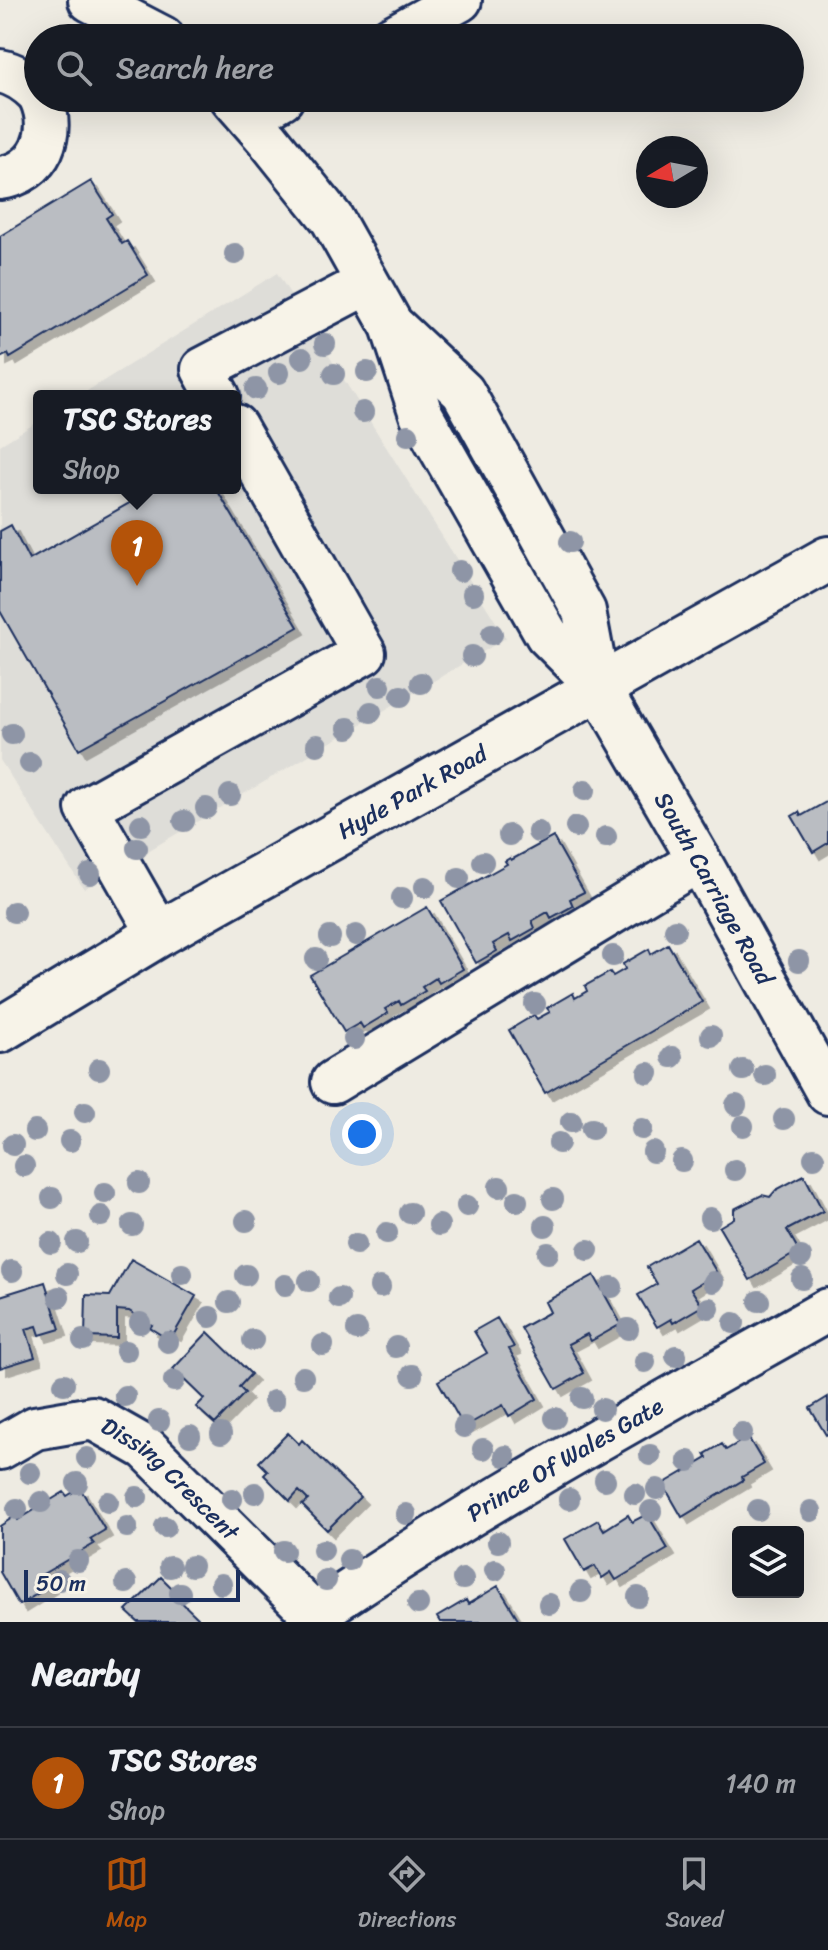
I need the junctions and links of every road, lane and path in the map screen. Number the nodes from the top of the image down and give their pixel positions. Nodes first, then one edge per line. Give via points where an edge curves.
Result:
1 (90, 0) edge
2 (460, 0) edge
3 (136, 24) edge
4 (416, 24) edge
5 (0, 71) edge
6 (24, 80) edge
7 (46, 112) edge
8 (259, 112) edge
9 (0, 178) edge
10 (367, 283) junction
11 (215, 390) edge
12 (241, 437) edge
13 (828, 559) edge
14 (598, 686) junction
15 (699, 860) junction
16 (159, 934) junction
17 (0, 1030) edge
18 (333, 1082) dead end
19 (828, 1093) edge
20 (828, 1310) edge
21 (0, 1448) edge
22 (311, 1618) edge

1 - 3 street
2 - 4 street
5 - 6 street
7 - 9 street via 48,128 35,160 21,172
8 - 10 street, South Carriage Road via 332,219
10 - 11 street via 203,369
10 - 14 street, South Carriage Road via 392,326 421,414 547,635
12 - 16 street via 364,653 87,808
13 - 14 main road, Hyde Park Road
14 - 15 street, South Carriage Road
14 - 16 main road, Hyde Park Road
15 - 18 street
15 - 19 street, South Carriage Road
16 - 17 main road, Hyde Park Road
20 - 22 street, Prince Of Wales Gate via 547,1469
21 - 22 street, Dissing Crescent via 35,1428 93,1418 146,1448

